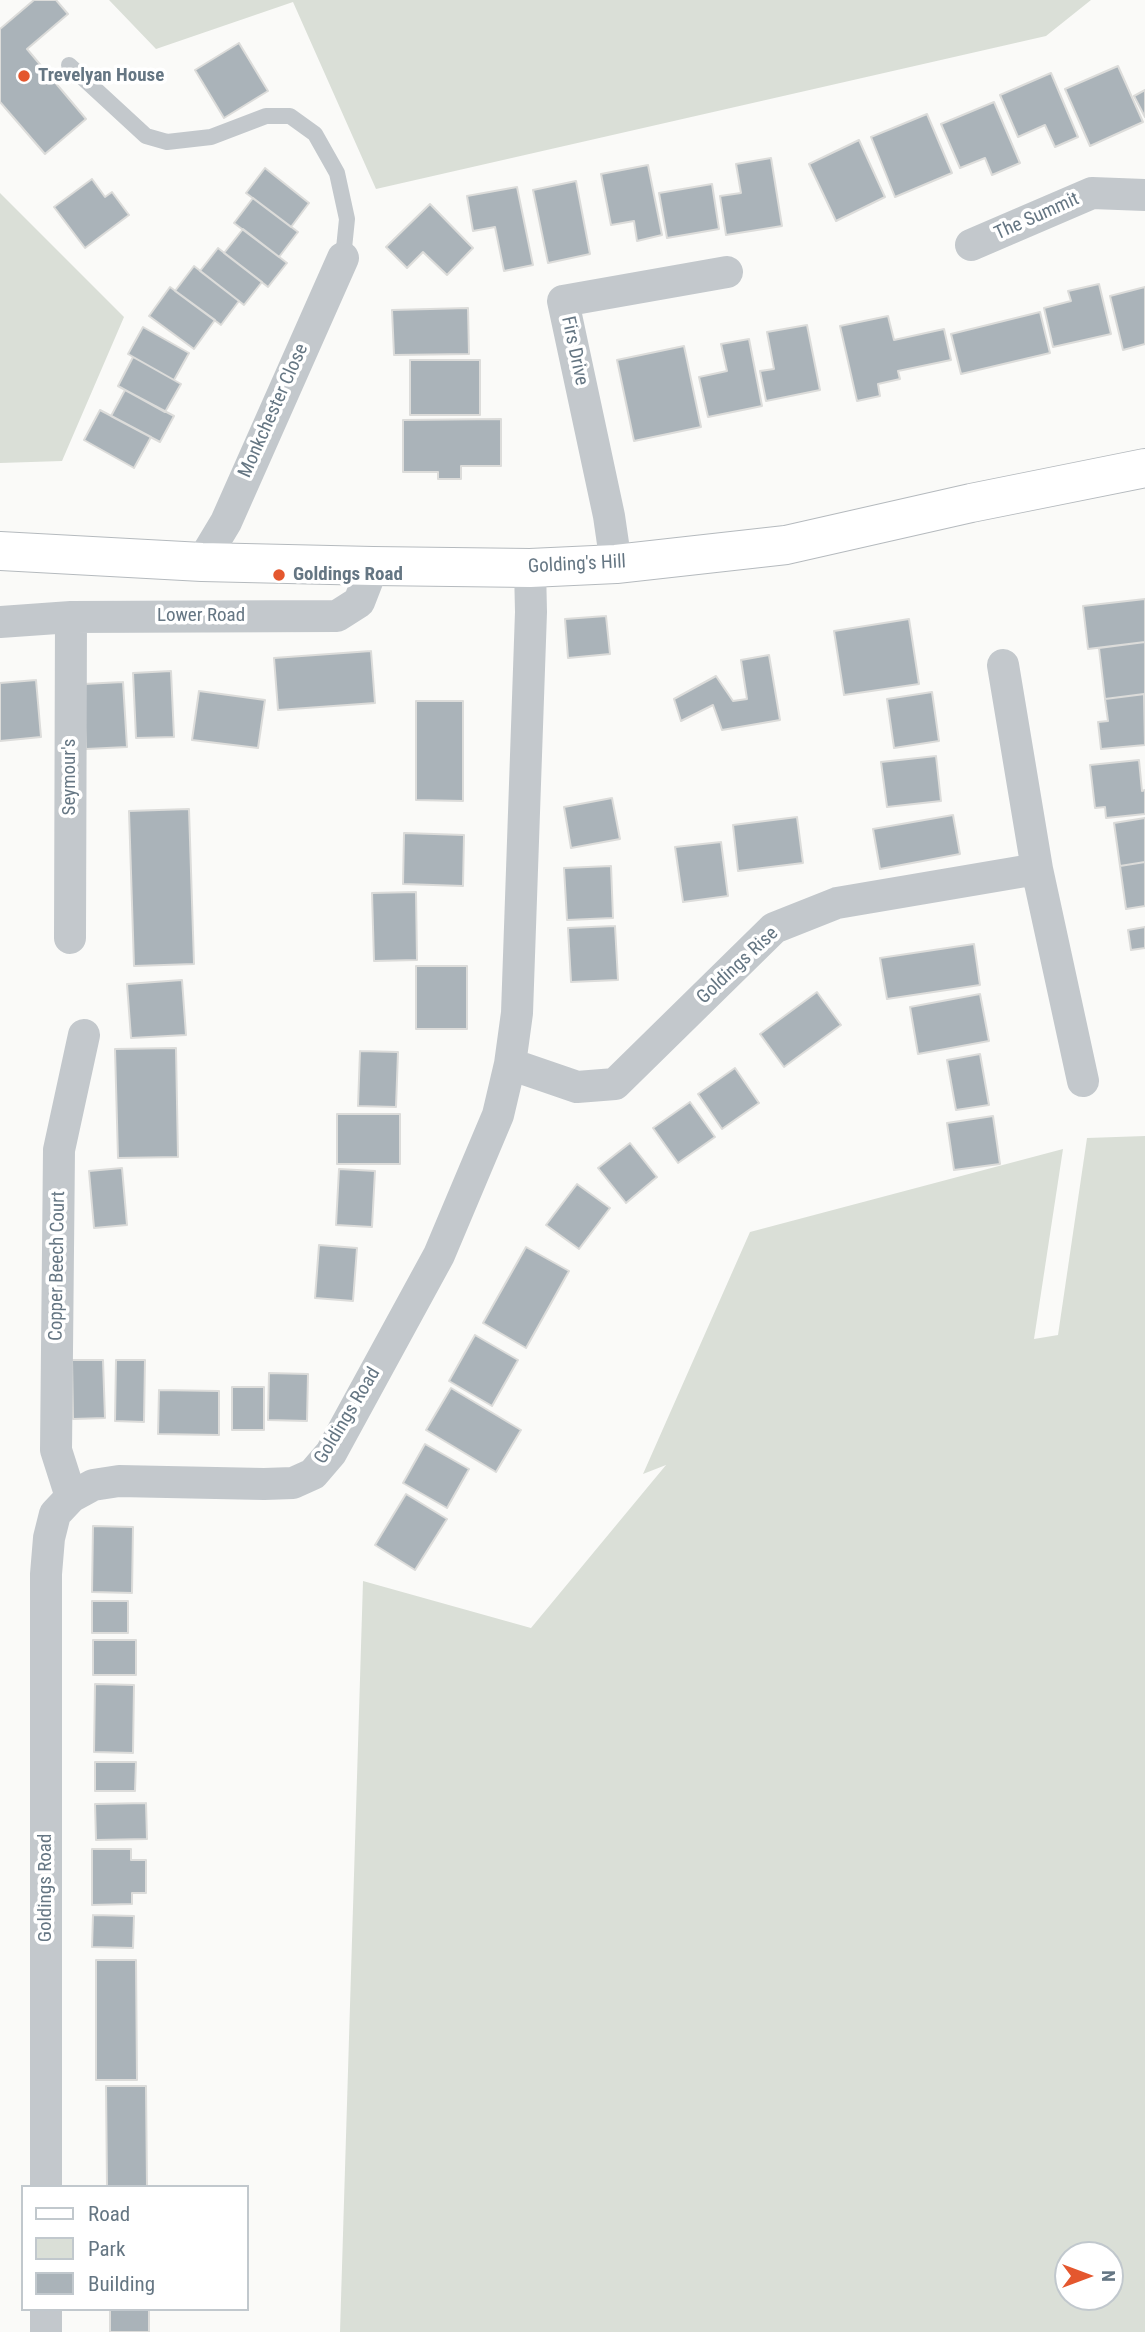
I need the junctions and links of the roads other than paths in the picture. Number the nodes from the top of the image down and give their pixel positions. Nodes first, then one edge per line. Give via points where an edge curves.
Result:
1 (69, 65) dead end
2 (1145, 195) edge
3 (971, 245) dead end
4 (343, 258) joint
5 (727, 272) dead end
6 (1145, 468) edge
7 (0, 551) edge
8 (202, 562) junction
9 (616, 564) junction
10 (373, 566) junction
11 (530, 568) junction
12 (71, 617) junction
13 (0, 622) edge
14 (1003, 665) dead end
15 (1037, 869) junction
16 (70, 938) dead end
17 (84, 1035) dead end
18 (510, 1064) junction
19 (1083, 1081) dead end
20 (71, 1497) junction
21 (46, 2185) edge
22 (46, 2311) edge
23 (46, 2332) edge

1 - 4 lane via 146,136 167,142 211,137 266,116 290,116 315,134 337,173 347,219
2 - 3 street, The Summit via 1092,192
4 - 8 street, Monkchester Close via 226,522
5 - 9 street, Firs Drive via 563,301
6 - 9 main road, Golding's Hill via 786,545
7 - 8 main road, Golding's Hill
8 - 10 main road, Golding's Hill
9 - 11 main road, Golding's Hill
10 - 11 main road, Golding's Hill
10 - 12 street, Lower Road via 359,602 337,616
11 - 18 street, Goldings Road via 517,1013
12 - 13 street, Lower Road
12 - 16 street, Seymour's
14 - 15 street
15 - 18 street, Goldings Rise via 837,903 774,929 615,1084 577,1087
15 - 19 street
17 - 20 street, Copper Beech Court via 59,1150 56,1450
18 - 20 street, Goldings Road via 498,1115 439,1255 331,1452 313,1474 293,1483 119,1481 93,1485
20 - 21 street, Goldings Road via 55,1514 46,1574
22 - 23 street

